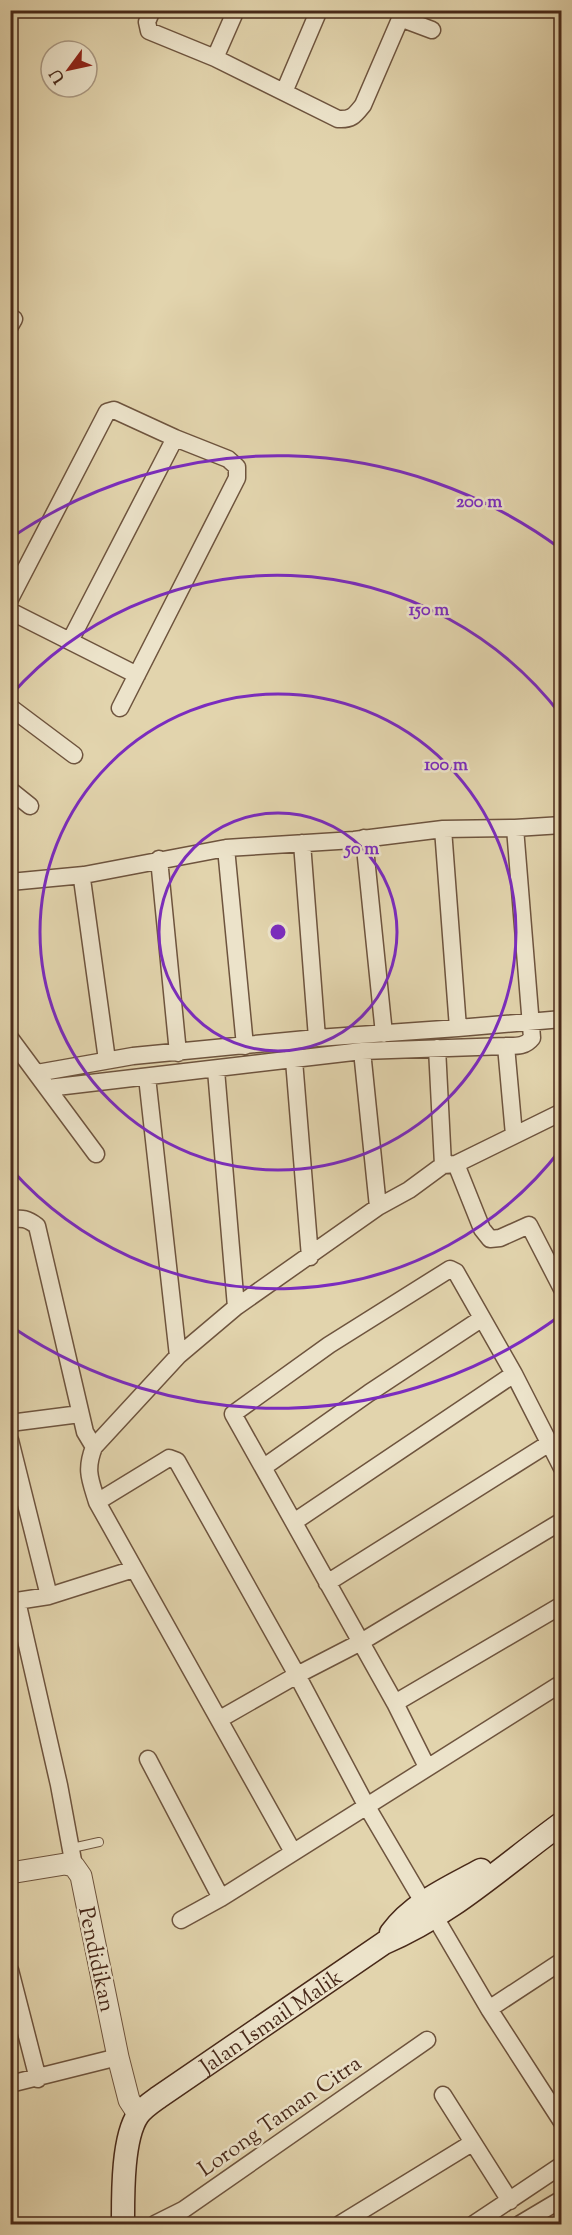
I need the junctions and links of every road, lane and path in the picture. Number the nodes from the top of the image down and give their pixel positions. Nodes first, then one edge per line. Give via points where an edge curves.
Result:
1 (152, 10) edge
2 (236, 10) edge
3 (319, 10) edge
4 (402, 14) edge
5 (432, 30) dead end
6 (215, 58) junction
7 (284, 92) junction
8 (175, 438) junction
9 (10, 600) edge
10 (10, 611) edge
11 (70, 641) junction
12 (137, 675) junction
13 (10, 707) edge
14 (120, 708) dead end
15 (74, 755) dead end
16 (10, 790) edge
17 (30, 806) dead end
18 (561, 825) edge
19 (514, 828) junction
20 (442, 829) junction
21 (364, 838) junction
22 (302, 843) junction
23 (226, 848) junction
24 (159, 859) junction
25 (84, 875) junction
26 (10, 882) edge
27 (561, 1019) edge
28 (530, 1022) junction
29 (458, 1029) junction
30 (384, 1034) junction
31 (10, 1038) edge
32 (317, 1038) junction
33 (292, 1040) junction
34 (245, 1046) junction
35 (506, 1046) junction
36 (437, 1048) junction
37 (362, 1051) junction
38 (177, 1053) junction
39 (294, 1058) junction
40 (107, 1060) junction
41 (216, 1070) junction
42 (37, 1072) junction
43 (147, 1077) junction
44 (48, 1088) junction
45 (561, 1112) edge
46 (514, 1135) junction
47 (96, 1154) dead end
48 (450, 1165) junction
49 (378, 1207) junction
50 (10, 1220) edge
51 (310, 1257) junction
52 (561, 1288) edge
53 (236, 1307) junction
54 (482, 1319) junction
55 (178, 1356) junction
56 (514, 1374) junction
57 (80, 1414) junction
58 (10, 1423) edge
59 (10, 1440) edge
60 (548, 1444) junction
61 (94, 1447) junction
62 (264, 1467) junction
63 (561, 1468) edge
64 (98, 1502) junction
65 (561, 1521) edge
66 (294, 1522) junction
67 (134, 1569) junction
68 (327, 1583) junction
69 (49, 1596) junction
70 (14, 1601) edge
71 (561, 1605) edge
72 (361, 1642) junction
73 (297, 1675) junction
74 (561, 1683) edge
75 (395, 1703) junction
76 (220, 1719) junction
77 (148, 1759) dead end
78 (427, 1767) junction
79 (366, 1805) junction
80 (561, 1823) edge
81 (99, 1842) dead end
82 (293, 1852) junction
83 (73, 1857) junction
84 (10, 1873) edge
85 (222, 1898) junction
86 (429, 1909) junction
87 (181, 1920) dead end
88 (561, 1961) edge
89 (10, 1970) edge
90 (489, 2009) junction
91 (427, 2040) dead end
92 (118, 2057) junction
93 (38, 2079) junction
94 (10, 2084) edge
95 (443, 2095) dead end
96 (138, 2114) junction
97 (561, 2121) edge
98 (472, 2143) junction
99 (561, 2165) edge
100 (561, 2199) edge
101 (510, 2201) junction
102 (184, 2217) edge
103 (123, 2224) edge
104 (155, 2224) edge
105 (340, 2224) edge
106 (474, 2224) edge
107 (520, 2224) edge

1 - 6 street via 147,22 149,32
2 - 6 street
3 - 7 street
4 - 5 street
4 - 7 street via 355,116 339,119
6 - 7 street
8 - 9 street via 114,410 107,412
8 - 11 street
8 - 12 street via 228,459 237,467 237,478
10 - 11 street
11 - 12 street
12 - 14 street
13 - 15 street
16 - 17 street
18 - 19 street
19 - 20 street
19 - 28 street
20 - 21 street
20 - 29 street
21 - 22 street
21 - 30 street
22 - 23 street
22 - 32 street
23 - 24 street
23 - 34 street
24 - 25 street
24 - 38 street
25 - 26 street
25 - 40 street
27 - 28 street
28 - 29 street
28 - 35 street via 532,1038 528,1043
29 - 30 street
30 - 32 street
31 - 42 street
32 - 33 street
33 - 34 street
33 - 39 street
34 - 38 street
35 - 36 street
35 - 46 street
36 - 37 street
36 - 48 street
37 - 39 street
37 - 49 street
38 - 40 street
39 - 41 street
39 - 51 street
40 - 42 street
41 - 43 street
41 - 53 street
42 - 44 street
43 - 44 street
43 - 55 street
44 - 47 street
45 - 46 street
46 - 48 street
48 - 49 street
48 - 52 street via 490,1239 529,1225
49 - 51 street
50 - 57 street via 21,1218 37,1226
51 - 53 street
53 - 55 street
54 - 56 street
54 - 62 street
54 - 62 street via 456,1272 450,1269 328,1345 233,1414
55 - 61 street
56 - 60 street
56 - 66 street
57 - 58 street
57 - 61 street
59 - 69 street
60 - 63 street
60 - 68 street
61 - 64 street via 88,1462
62 - 66 street
64 - 67 street
64 - 73 street via 169,1458 177,1461
65 - 72 street
66 - 68 street
67 - 69 street
67 - 76 street
68 - 72 street
69 - 70 street
70 - 83 street
71 - 75 street
72 - 73 street
72 - 75 street
73 - 76 street
73 - 79 street
74 - 78 street
75 - 78 street
76 - 82 street
77 - 85 street
78 - 79 street
79 - 82 street
79 - 86 street
80 - 86 main road, Jalan Ismail Malik via 508,1862 485,1868
81 - 83 lane
82 - 85 street
83 - 84 street via 65,1864
83 - 92 street, Pendidikan via 81,1876
85 - 87 street
86 - 90 street
86 - 96 main road, Jalan Ismail Malik via 398,1924 384,1943
88 - 90 street
89 - 93 street
90 - 97 street
91 - 102 street, Lorong Taman Citra
92 - 93 street
92 - 96 street, Pendidikan via 129,2100
93 - 94 street
95 - 98 street
96 - 103 main road via 130,2131
98 - 101 street
98 - 105 street
99 - 101 street
100 - 107 street
101 - 106 street
102 - 104 street, Lorong Taman Citra

